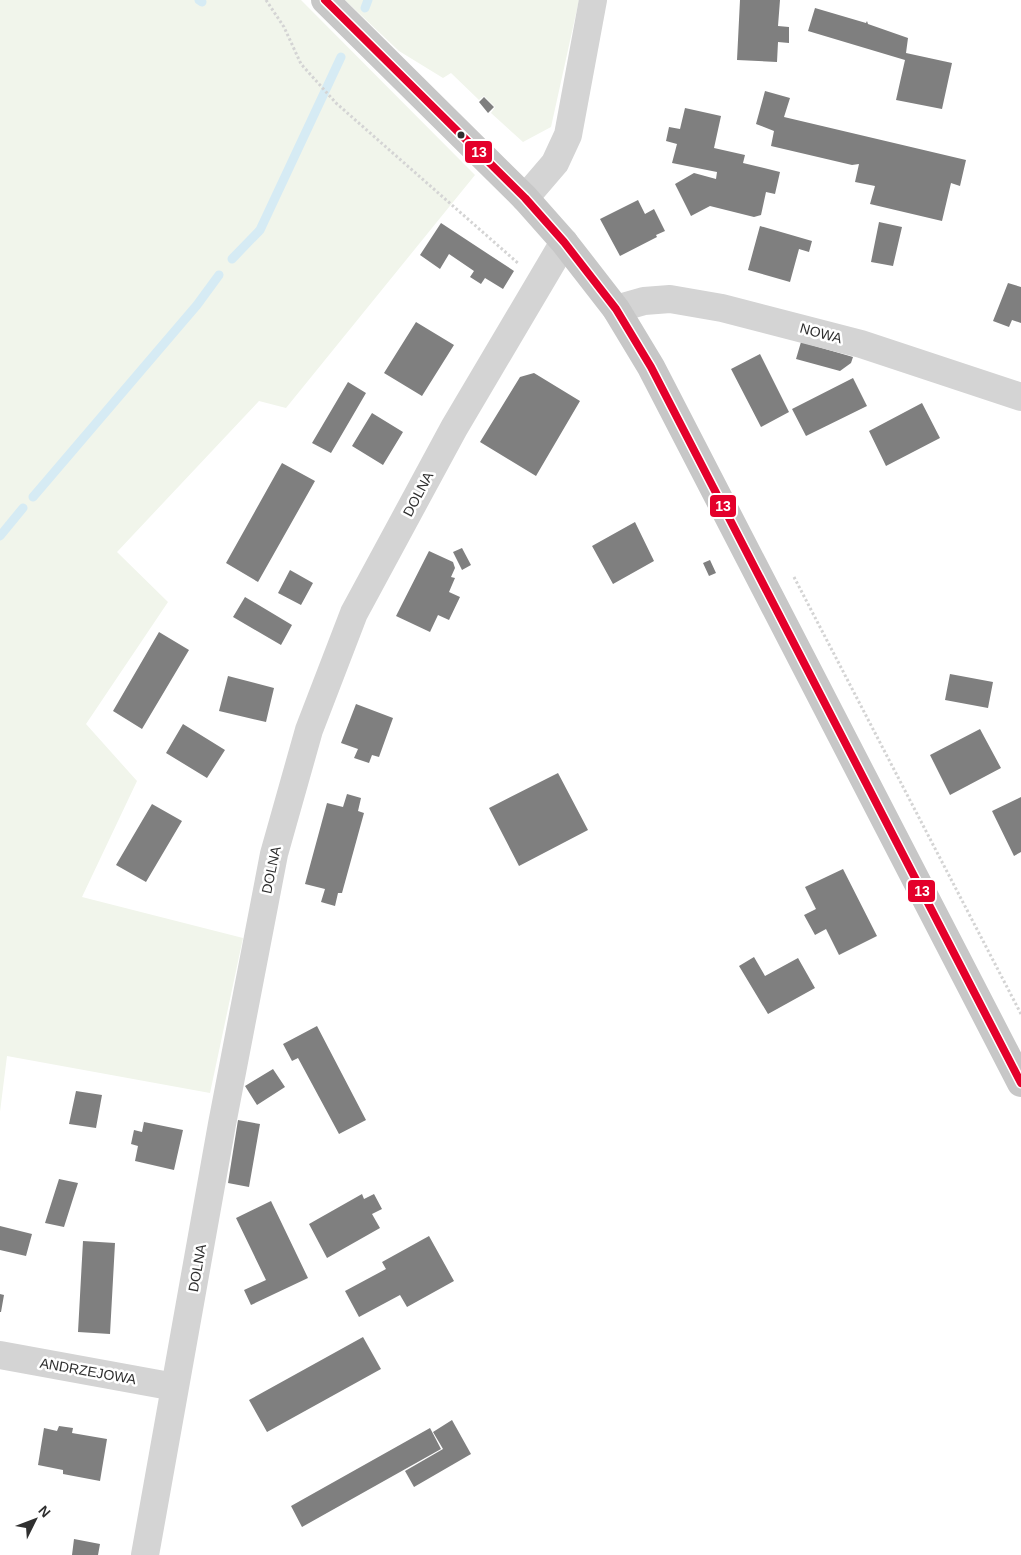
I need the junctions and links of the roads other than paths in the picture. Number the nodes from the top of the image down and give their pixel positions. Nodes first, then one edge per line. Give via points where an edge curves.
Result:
1 (325, 0) edge
2 (593, 0) edge
3 (525, 198) junction
4 (564, 242) junction
5 (616, 310) junction
6 (1021, 397) edge
7 (1021, 1083) edge
8 (0, 1355) edge
9 (175, 1387) junction
10 (144, 1555) edge

1 - 3 main road
2 - 3 street via 568,135 555,163
3 - 4 main road
4 - 5 main road
4 - 9 street, DOLNA via 454,428 354,613 309,730 274,854
5 - 6 street, NOWA via 644,301 670,299 722,308 861,344
5 - 7 main road via 651,368
8 - 9 street, ANDRZEJOWA
9 - 10 street, DOLNA

